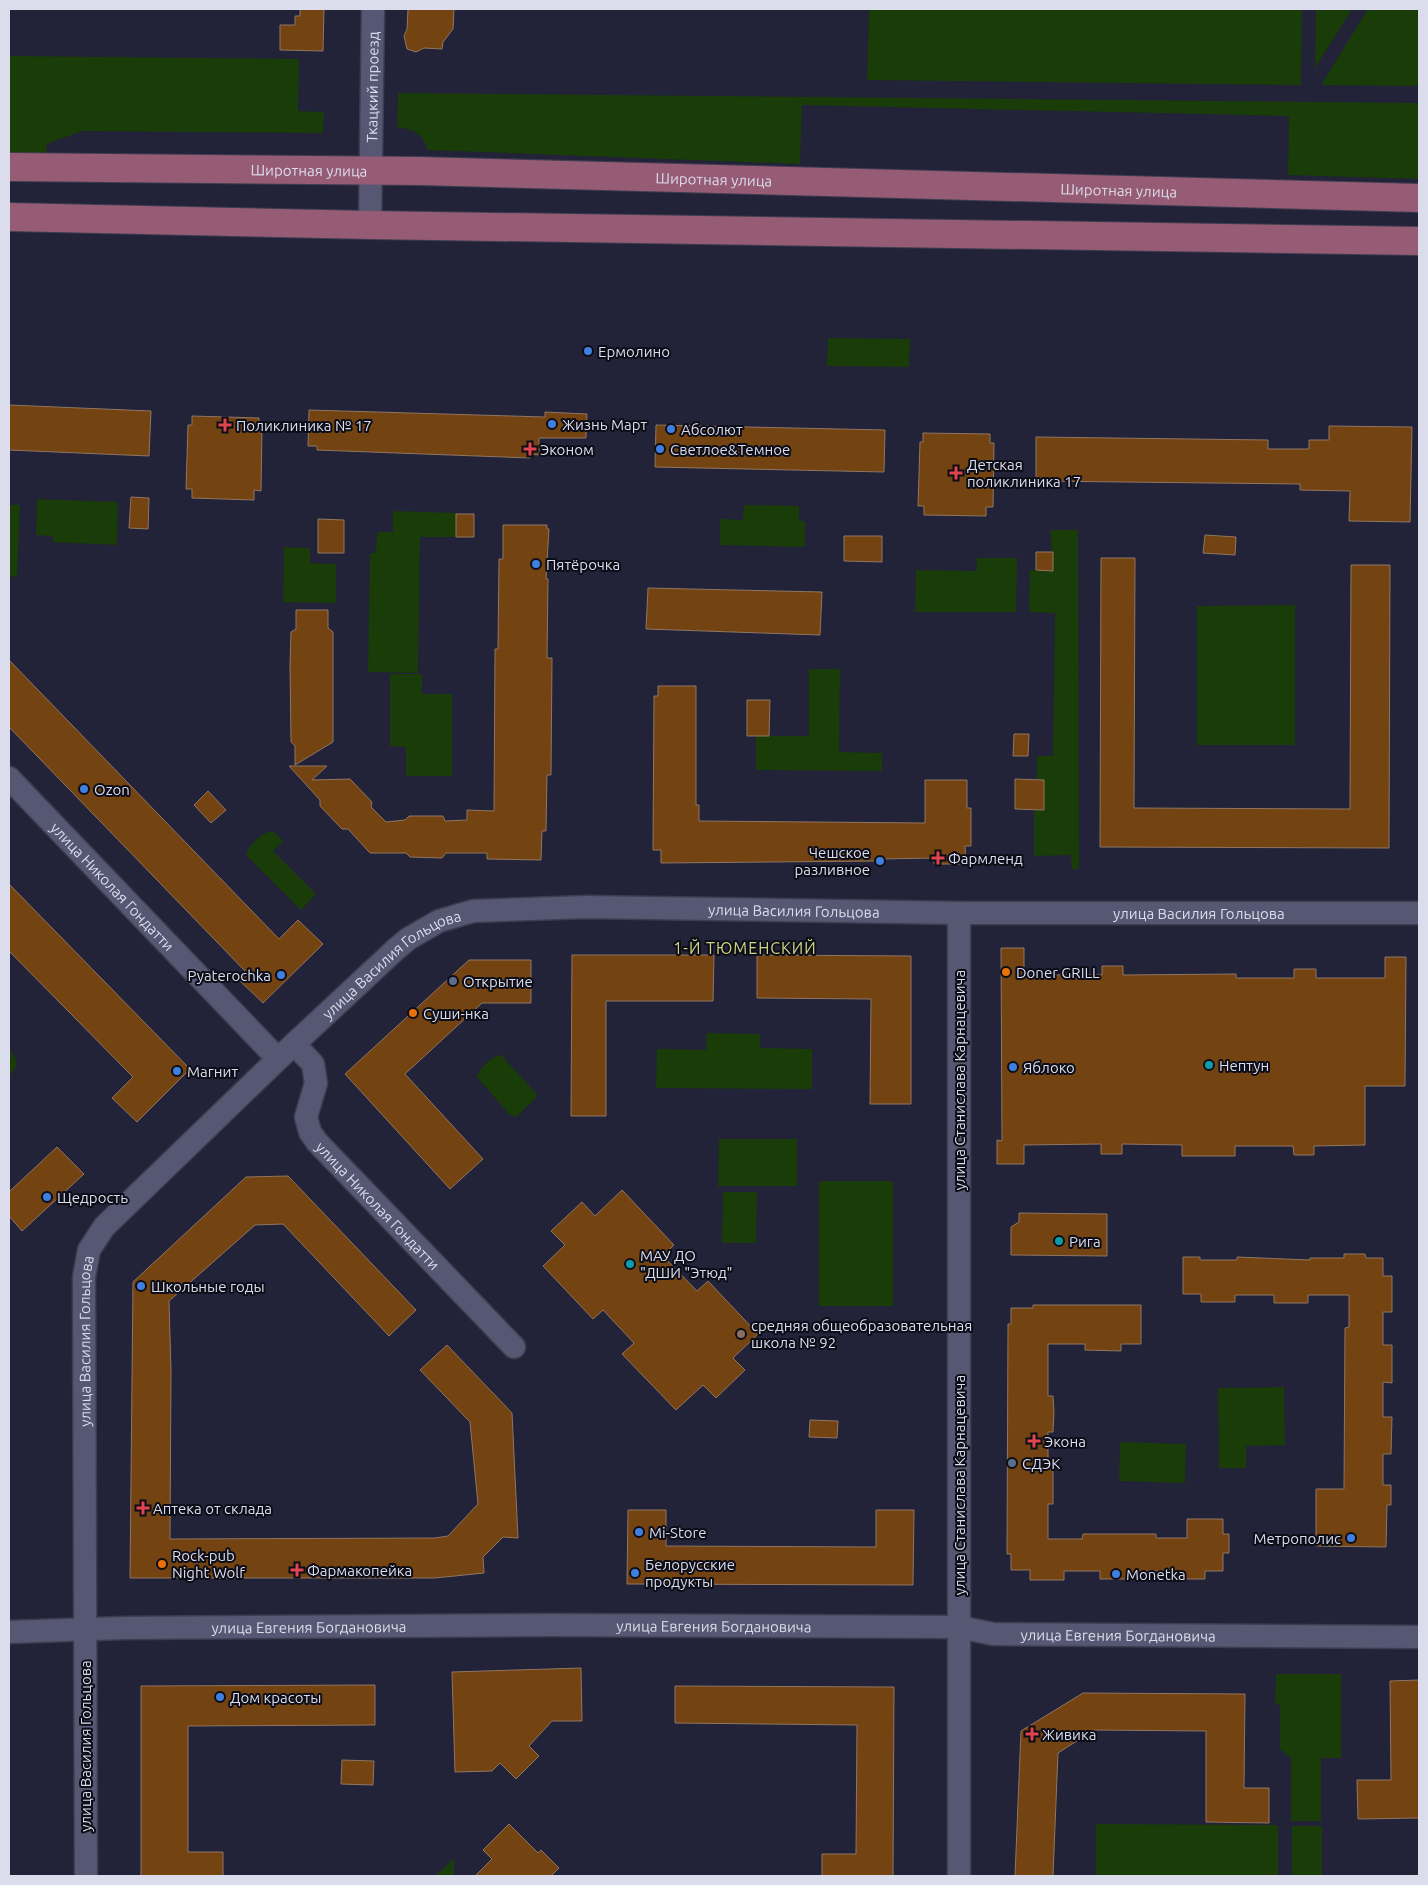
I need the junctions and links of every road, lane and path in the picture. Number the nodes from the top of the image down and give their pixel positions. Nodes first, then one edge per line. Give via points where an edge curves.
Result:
1 (373, 9) edge
2 (9, 167) edge
3 (370, 170) junction
4 (1419, 198) edge
5 (9, 217) edge
6 (370, 225) junction
7 (1419, 241) edge
8 (9, 778) edge
9 (1419, 912) edge
10 (959, 913) junction
11 (294, 1044) junction
12 (278, 1059) junction
13 (514, 1347) dead end
14 (959, 1627) junction
15 (84, 1631) junction
16 (9, 1632) edge
17 (1419, 1637) edge
18 (86, 1876) edge
19 (959, 1876) edge

1 - 3 street, Ткацкий проезд
2 - 3 main road, Широтная улица
3 - 4 main road, Широтная улица
3 - 6 street, Ткацкий проезд
5 - 6 main road
6 - 7 main road
8 - 12 street, улица Николая Гондатти
9 - 10 street, улица Василия Гольцова
10 - 11 street, улица Василия Гольцова via 586,907 473,911 439,921 408,939
10 - 14 street, улица Станислава Карнацевича
11 - 12 street, улица Василия Гольцова
11 - 13 street, улица Николая Гондатти via 313,1064 316,1084 306,1117 317,1142
12 - 15 street, улица Василия Гольцова via 104,1227 89,1250 84,1277
14 - 15 street, улица Евгения Богдановича via 591,1625 123,1628
14 - 17 street, улица Евгения Богдановича via 993,1634
14 - 19 street, улица Станислава Карнацевича
15 - 16 street, улица Евгения Богдановича
15 - 18 street, улица Василия Гольцова

